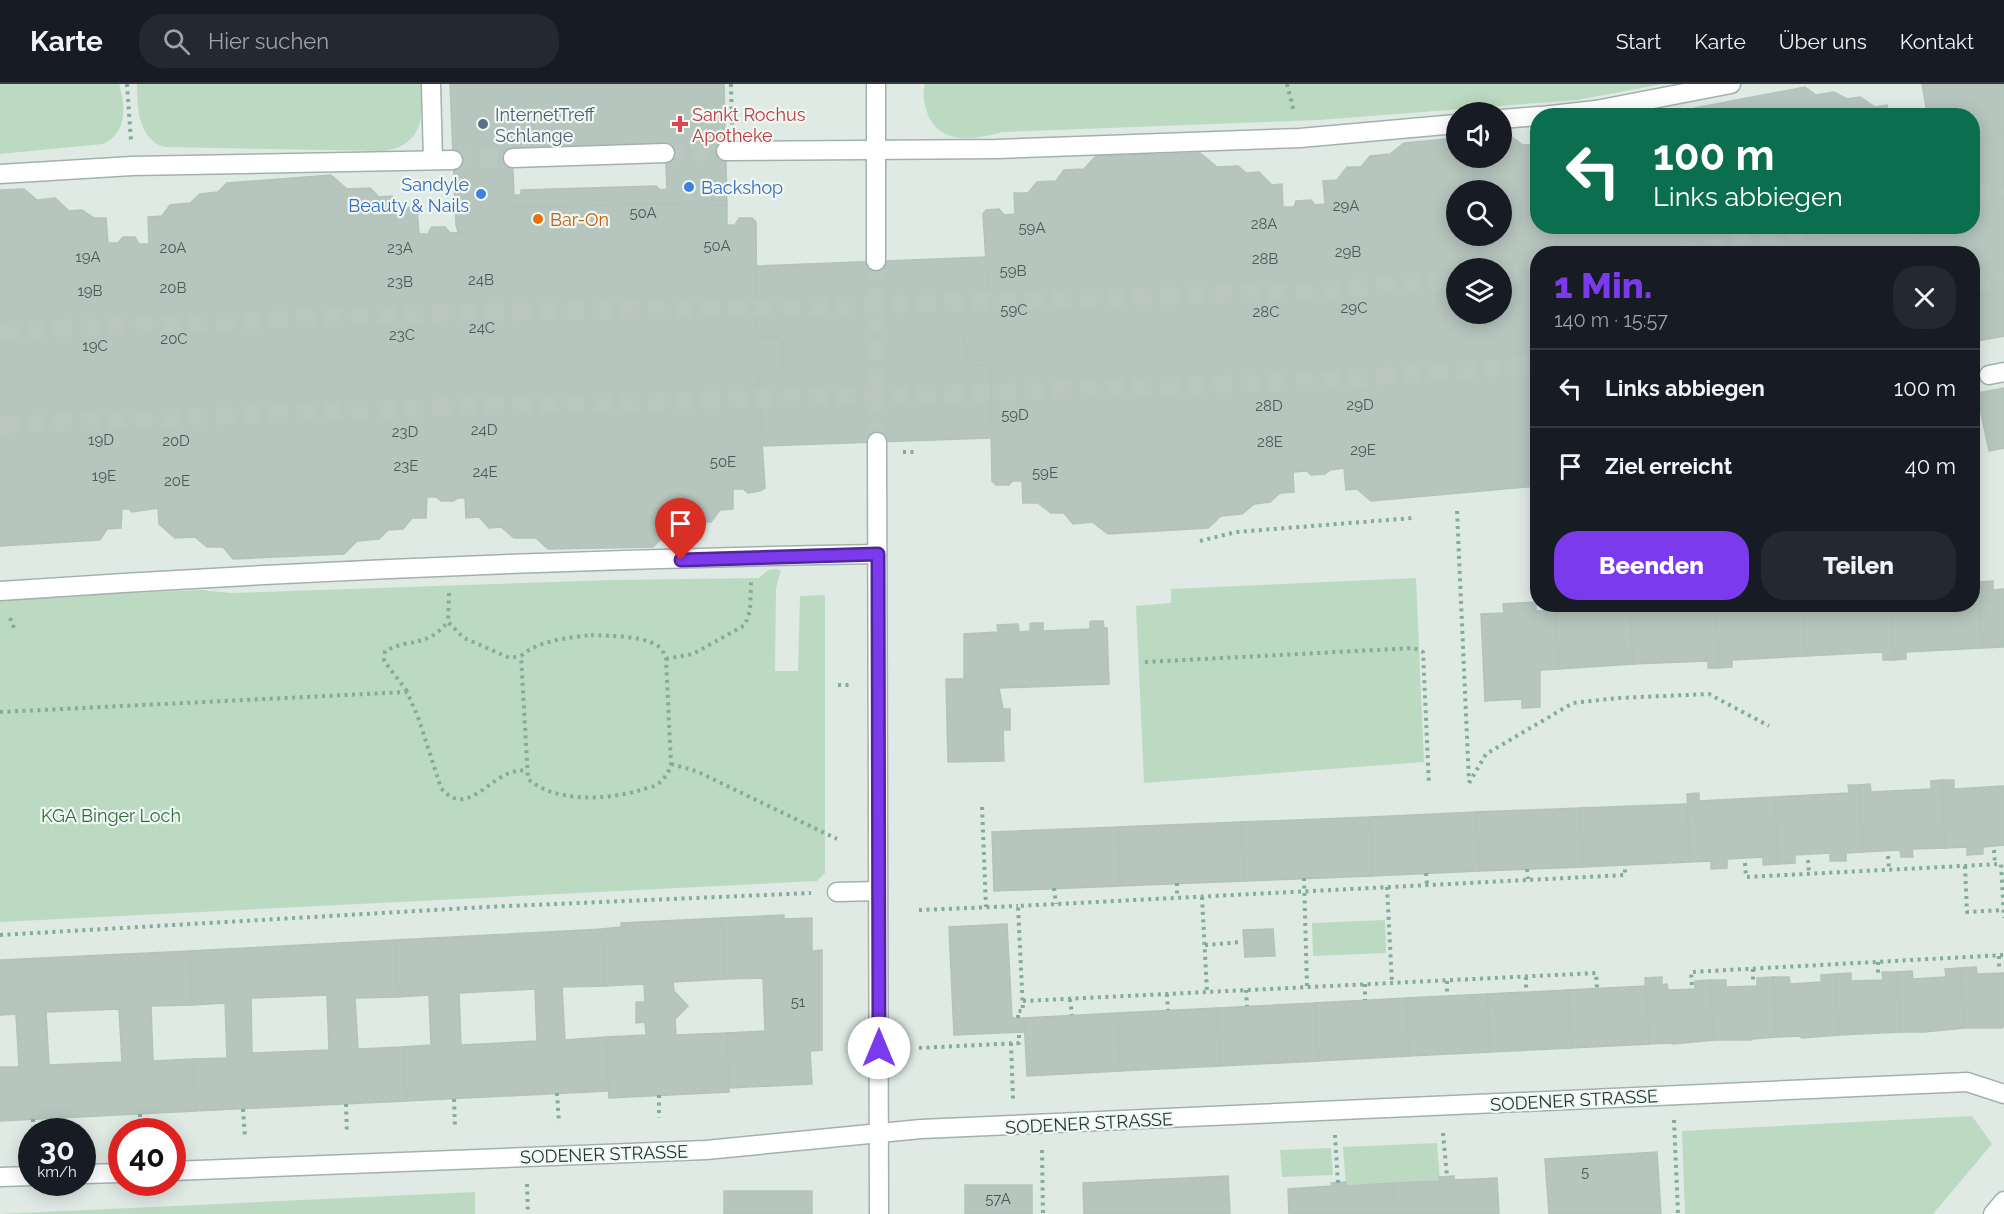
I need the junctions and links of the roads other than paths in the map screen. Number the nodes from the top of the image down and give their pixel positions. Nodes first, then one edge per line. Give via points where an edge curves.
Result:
1 (431, 84) edge
2 (876, 84) edge
3 (1731, 84) edge
4 (1606, 108) edge
5 (1530, 117) edge
6 (1512, 118) edge
7 (1446, 125) edge
8 (876, 150) junction
9 (730, 151) tunnel mouth
10 (665, 153) tunnel mouth
11 (513, 158) tunnel mouth
12 (433, 160) junction
13 (453, 160) tunnel mouth
14 (0, 174) edge
15 (876, 261) tunnel mouth
16 (877, 442) tunnel mouth
17 (878, 554) junction
18 (0, 591) edge
19 (878, 891) junction
20 (837, 892) road end
21 (2004, 1094) edge
22 (879, 1133) junction
23 (186, 1170) edge
24 (18, 1176) edge
25 (0, 1177) edge
26 (2004, 1202) edge
27 (879, 1214) edge
28 (1993, 1214) edge

1 - 12 street
2 - 8 street
3 - 4 street
5 - 6 street
7 - 8 street via 1300,138
8 - 9 street
8 - 15 street
10 - 11 street
12 - 13 street
12 - 14 street via 132,166
16 - 17 street
17 - 18 street via 227,576
17 - 19 street
19 - 20 street
19 - 22 street
21 - 22 street, SODENER STRASSE via 1966,1082
22 - 23 street, SODENER STRASSE via 706,1149
22 - 27 street
24 - 25 street
26 - 28 street

